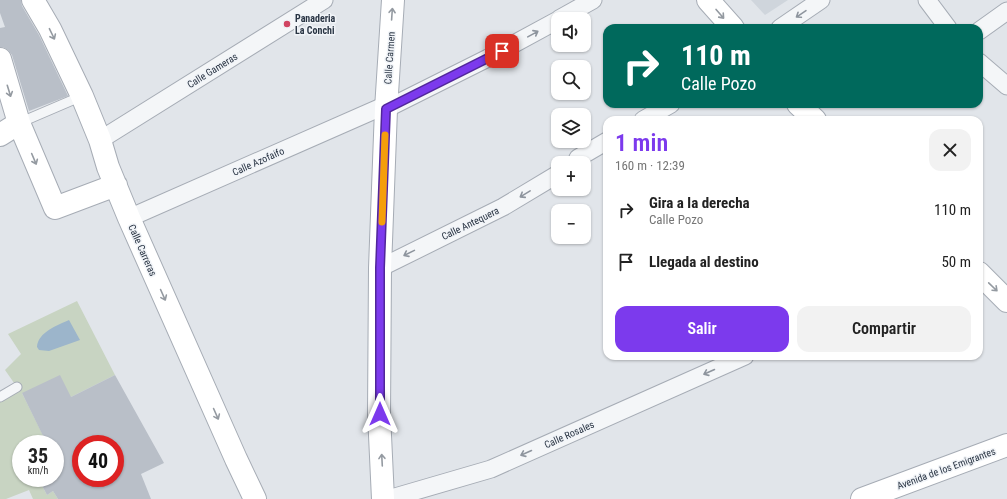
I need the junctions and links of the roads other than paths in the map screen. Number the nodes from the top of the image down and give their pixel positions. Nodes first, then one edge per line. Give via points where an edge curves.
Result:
1 (324, 0) edge
2 (393, 0) edge
3 (593, 0) edge
4 (708, 0) edge
5 (821, 0) edge
6 (928, 0) edge
7 (40, 3) edge
8 (1007, 11) edge
9 (572, 12) edge
10 (551, 23) edge
11 (729, 24) edge
12 (786, 24) edge
13 (945, 24) edge
14 (983, 28) edge
15 (0, 59) edge
16 (983, 65) edge
17 (1007, 86) edge
18 (82, 96) junction
19 (386, 107) junction
20 (664, 108) edge
21 (802, 108) edge
22 (650, 116) edge
23 (811, 116) edge
24 (19, 124) junction
25 (0, 135) edge
26 (100, 140) junction
27 (603, 143) edge
28 (581, 156) edge
29 (551, 178) edge
30 (116, 185) junction
31 (129, 218) junction
32 (380, 268) junction
33 (983, 277) edge
34 (1007, 301) edge
35 (736, 360) edge
36 (17, 387) dead end
37 (0, 397) edge
38 (1007, 445) edge
39 (255, 499) edge
40 (383, 499) edge
41 (388, 499) edge
42 (862, 499) edge

1 - 26 street, Calle Gameras
19 -> 2 street, Calle Carmen
3 - 9 street, Calle Azofaifo
4 -> 11 street
5 -> 12 street
6 - 13 street
7 -> 18 street, Calle Carreras
8 - 14 street
19 -> 10 street, Calle Azofaifo via 488,58
15 -> 24 street
16 - 17 street
18 - 24 lane
18 - 26 street, Calle Carreras
19 - 31 street, Calle Azofaifo
19 - 32 street, Calle Carmen
20 - 22 street
21 - 23 street
24 - 25 street
24 -> 30 street via 55,208
26 - 30 street, Calle Carreras
27 - 28 street
29 -> 32 street, Calle Antequera via 504,206
30 - 31 street, Calle Carreras
31 -> 39 street, Calle Carreras
40 -> 32 street, Calle Carmen
33 -> 34 street
35 -> 41 street, Calle Rosales via 491,469
36 - 37 lane
38 - 42 street, Avenida de los Emigrantes

